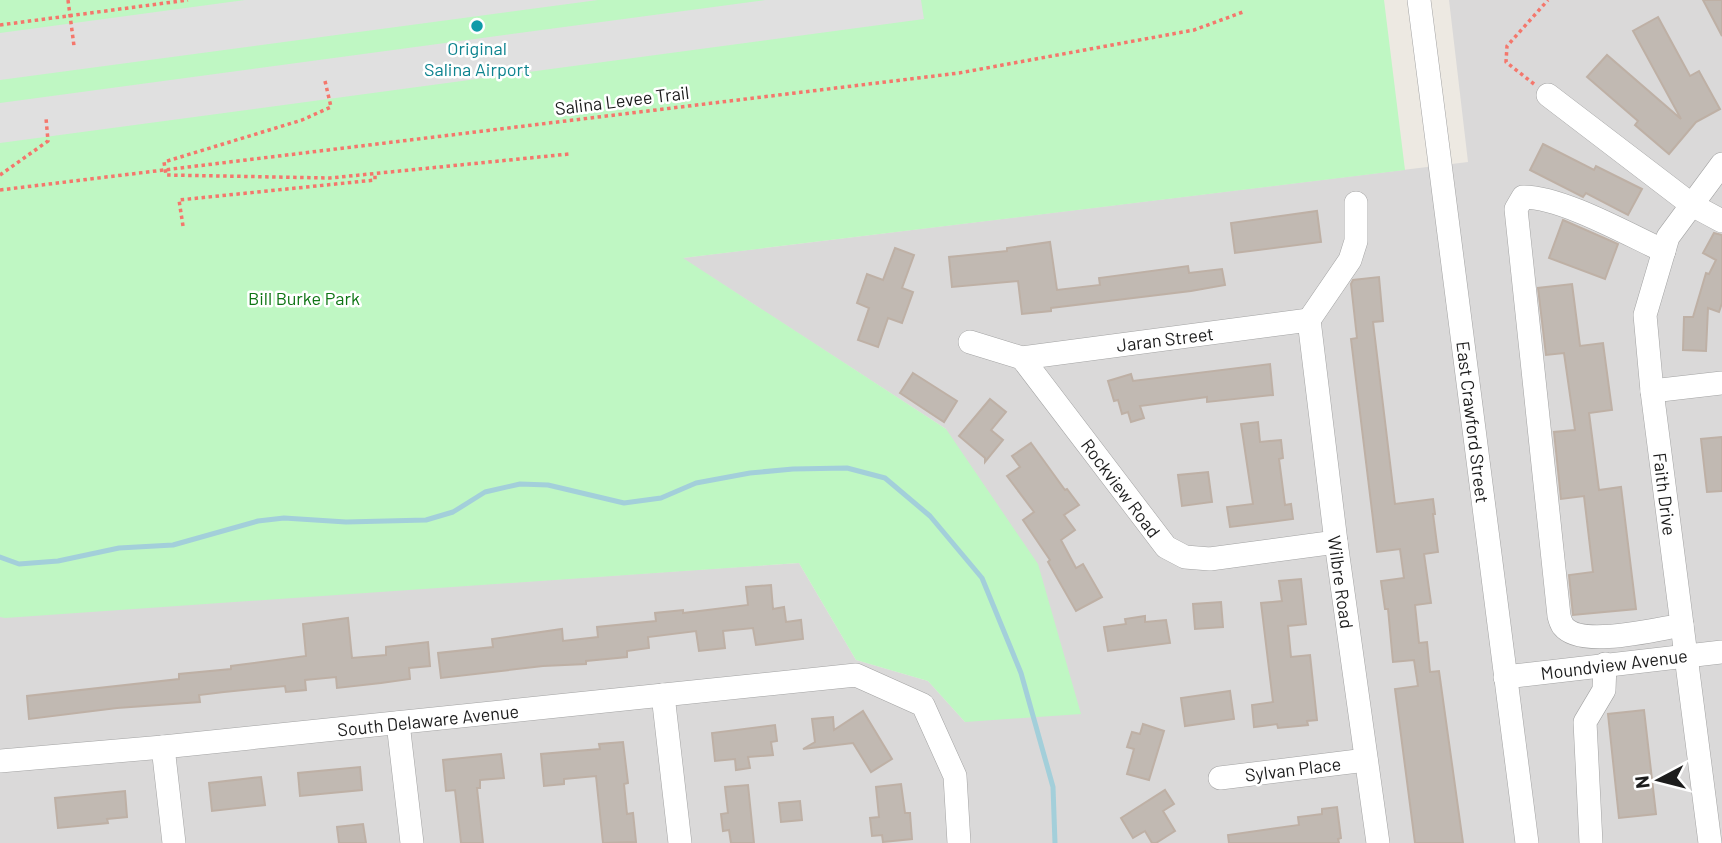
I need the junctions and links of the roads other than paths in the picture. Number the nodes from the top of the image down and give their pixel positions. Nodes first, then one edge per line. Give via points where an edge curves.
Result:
1 (1419, 0) edge
2 (1548, 95) road end
3 (1722, 164) edge
4 (1356, 202) dead end
5 (1692, 205) junction
6 (1722, 222) edge
7 (1664, 251) junction
8 (1309, 320) junction
9 (970, 342) dead end
10 (1022, 358) junction
11 (1721, 379) edge
12 (1652, 391) junction
13 (1336, 542) junction
14 (1682, 625) junction
15 (1722, 652) edge
16 (1686, 656) junction
17 (1605, 664) junction
18 (1506, 677) junction
19 (663, 695) junction
20 (398, 723) junction
21 (163, 747) junction
22 (1366, 760) junction
23 (0, 761) edge
24 (1220, 778) dead end
25 (174, 843) edge
26 (412, 843) edge
27 (680, 843) edge
28 (959, 843) edge
29 (1378, 843) edge
30 (1527, 843) edge
31 (1591, 843) edge
32 (1710, 843) edge

1 - 18 street, East Crawford Street
2 - 5 street
3 - 5 street, Faith Drive
4 - 8 street via 1356,241 1350,260
5 - 6 street
5 - 7 street, Faith Drive via 1668,237
7 - 12 street, Faith Drive via 1645,315
7 - 14 street via 1537,197 1523,197 1516,209 1563,628 1601,638
8 - 10 street, Jaran Street
8 - 13 street, Wilbre Road
9 - 10 street
10 - 13 street, Rockview Road via 1166,547 1185,557 1210,559
11 - 12 street
12 - 14 street, Faith Drive
13 - 22 street, Wilbre Road
14 - 16 street, Faith Drive
15 - 16 street, Moundview Avenue
16 - 17 street, Moundview Avenue
16 - 32 street, Faith Drive
17 - 18 street, Moundview Avenue
17 - 31 street via 1604,690 1585,722
18 - 30 street, East Crawford Street
19 - 20 street, South Delaware Avenue
19 - 27 street
19 - 28 street, South Delaware Avenue via 856,675 923,705 955,776
20 - 21 street, South Delaware Avenue
20 - 26 street
21 - 23 street, South Delaware Avenue
21 - 25 street
22 - 24 street, Sylvan Place
22 - 29 street, Wilbre Road

